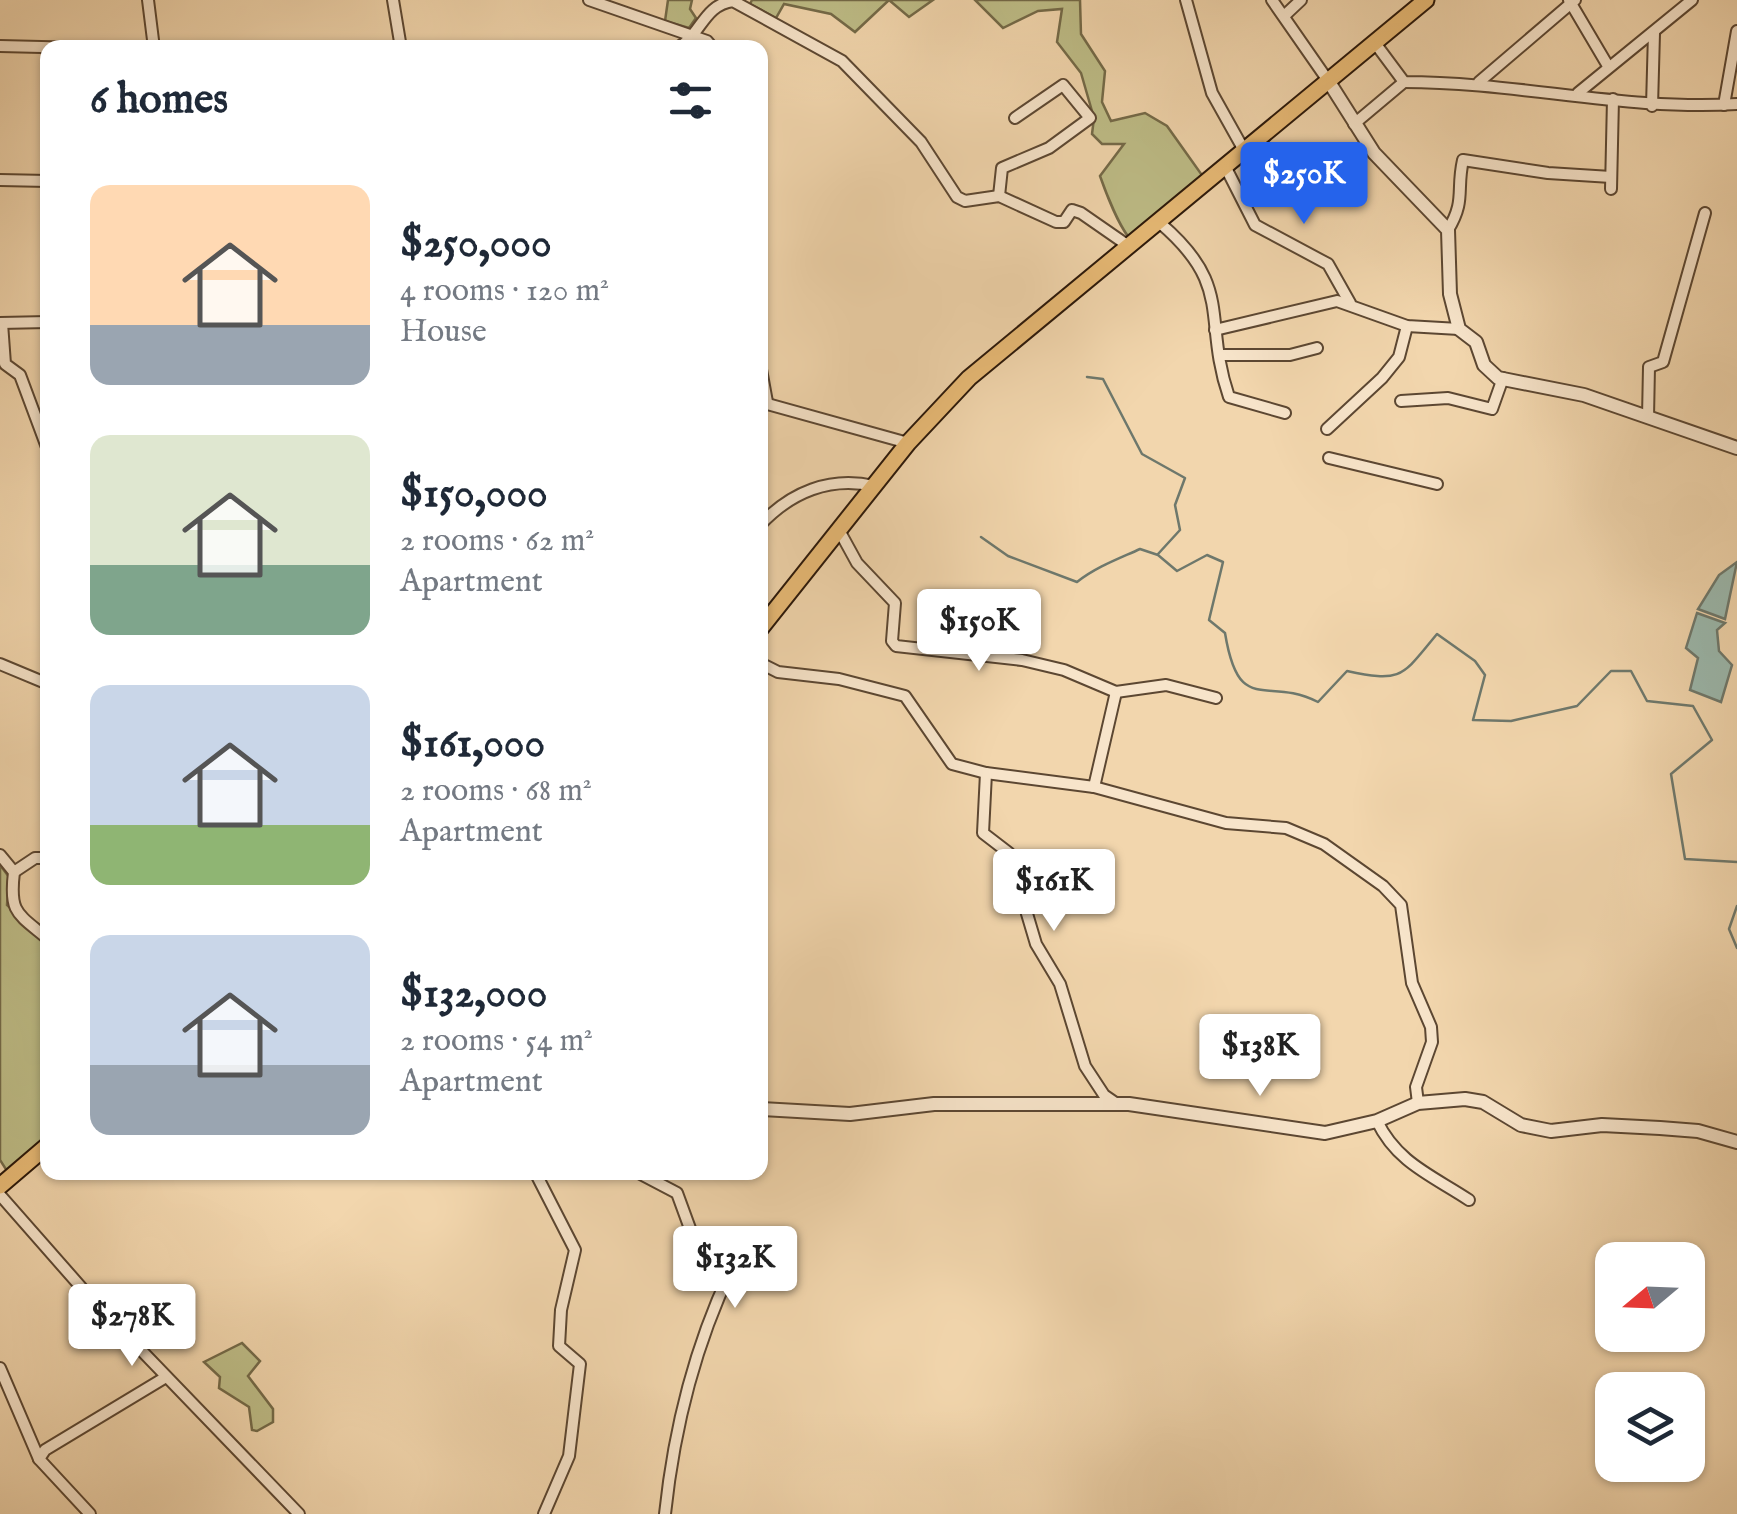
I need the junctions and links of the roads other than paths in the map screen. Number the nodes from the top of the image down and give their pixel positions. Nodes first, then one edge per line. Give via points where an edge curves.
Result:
1 (148, 0) edge
2 (394, 0) edge
3 (588, 0) edge
4 (1186, 0) edge
5 (1272, 0) edge
6 (1302, 0) edge
7 (1426, 0) edge
8 (1692, 0) edge
9 (1572, 1) edge
10 (1284, 16) junction
11 (1737, 31) edge
12 (1654, 33) junction
13 (694, 36) junction
14 (153, 40) edge
15 (400, 40) edge
16 (688, 40) edge
17 (700, 40) edge
18 (1375, 43) junction
19 (0, 46) edge
20 (40, 47) edge
21 (1608, 66) junction
22 (1329, 82) junction
23 (1404, 82) junction
24 (1478, 82) junction
25 (1578, 93) junction
26 (1613, 99) junction
27 (1737, 104) edge
28 (1724, 105) junction
29 (1652, 106) junction
30 (1015, 118) dead end
31 (1354, 124) junction
32 (1245, 152) junction
33 (1226, 168) junction
34 (0, 180) edge
35 (40, 180) edge
36 (999, 196) junction
37 (1706, 213) dead end
38 (1158, 224) junction
39 (1448, 230) junction
40 (1133, 244) junction
41 (1350, 302) junction
42 (40, 322) edge
43 (1, 323) edge
44 (1407, 326) junction
45 (1458, 329) junction
46 (1215, 330) junction
47 (1317, 348) dead end
48 (1222, 355) junction
49 (3, 369) edge
50 (1504, 378) junction
51 (1401, 401) dead end
52 (768, 403) edge
53 (1285, 413) dead end
54 (1648, 417) junction
55 (40, 429) edge
56 (1327, 429) dead end
57 (908, 443) junction
58 (1737, 448) edge
59 (1329, 458) dead end
60 (1438, 484) dead end
61 (874, 486) junction
62 (768, 518) edge
63 (840, 532) junction
64 (768, 619) edge
65 (0, 664) edge
66 (768, 667) edge
67 (40, 681) edge
68 (1116, 692) junction
69 (1216, 698) dead end
70 (986, 773) junction
71 (1094, 786) junction
72 (0, 855) edge
73 (40, 858) edge
74 (14, 872) junction
75 (40, 931) edge
76 (1418, 1103) junction
77 (1118, 1104) junction
78 (768, 1109) edge
79 (1377, 1122) junction
80 (1737, 1142) edge
81 (40, 1152) edge
82 (2, 1178) edge
83 (538, 1180) edge
84 (652, 1180) edge
85 (0, 1195) edge
86 (1469, 1200) dead end
87 (0, 1368) edge
88 (166, 1377) junction
89 (39, 1459) junction
90 (90, 1514) edge
91 (298, 1514) edge
92 (544, 1514) edge
93 (665, 1514) edge

1 - 14 street
2 - 15 street
3 - 13 street
4 - 32 street via 1212,92
5 - 10 street
6 - 10 street
7 - 18 main road
8 - 12 street
9 - 21 street
9 - 24 street
10 - 22 street
11 - 28 street
12 - 21 street
12 - 29 street
13 - 16 street
13 - 17 street
13 - 36 street via 710,10 733,0 842,61 921,142 958,197
18 - 22 main road
18 - 23 street
19 - 20 street
21 - 25 street
22 - 31 street
22 - 32 main road
23 - 24 street
23 - 31 street
24 - 25 street
25 - 26 street
26 - 29 street
26 - 39 street via 1611,183 1463,160 1462,203
27 - 28 street
28 - 29 street
30 - 36 street via 1058,85 1090,118 1031,158 1002,168
31 - 39 street
32 - 33 main road
33 - 38 main road
33 - 41 street via 1255,225 1328,264
34 - 35 street
36 - 40 street via 1056,222 1072,210 1081,212
37 - 54 street via 1663,362 1648,367
38 - 40 main road
38 - 46 street via 1202,264
39 - 45 street
40 - 57 main road via 970,378
41 - 44 street
41 - 46 street
42 - 43 street
43 - 49 street
44 - 45 street
44 - 56 street via 1398,357 1382,378
45 - 50 street via 1476,342 1484,365
46 - 48 street
47 - 48 street
48 - 53 street via 1230,397
49 - 55 street via 20,375
50 - 51 street via 1492,409 1448,398
50 - 54 street via 1584,394
52 - 57 street
54 - 58 street
57 - 61 main road
59 - 60 street
61 - 62 street via 830,482 792,498
61 - 63 main road
63 - 64 main road
63 - 68 street via 857,564 894,603 896,646 1022,660
65 - 67 street
66 - 70 street via 905,696 952,764
68 - 69 street via 1166,685
68 - 71 street
70 - 71 street
70 - 77 street via 983,833 1008,853 1085,1066
71 - 76 street via 1226,823 1308,834 1383,886 1401,906 1412,983 1429,1014 1432,1042 1416,1087
72 - 74 street
73 - 74 street
74 - 75 street via 10,903
76 - 79 street
76 - 80 street via 1482,1102 1521,1126 1551,1131 1660,1128
77 - 78 street via 934,1104 850,1114
77 - 79 street via 1325,1133
79 - 86 street via 1419,1172
81 - 82 main road
83 - 92 street via 576,1250 559,1346 580,1364 574,1438
84 - 93 street via 677,1193 692,1234 727,1256 732,1268 682,1410
85 - 88 street
87 - 89 street
88 - 89 street
88 - 91 street
89 - 90 street

